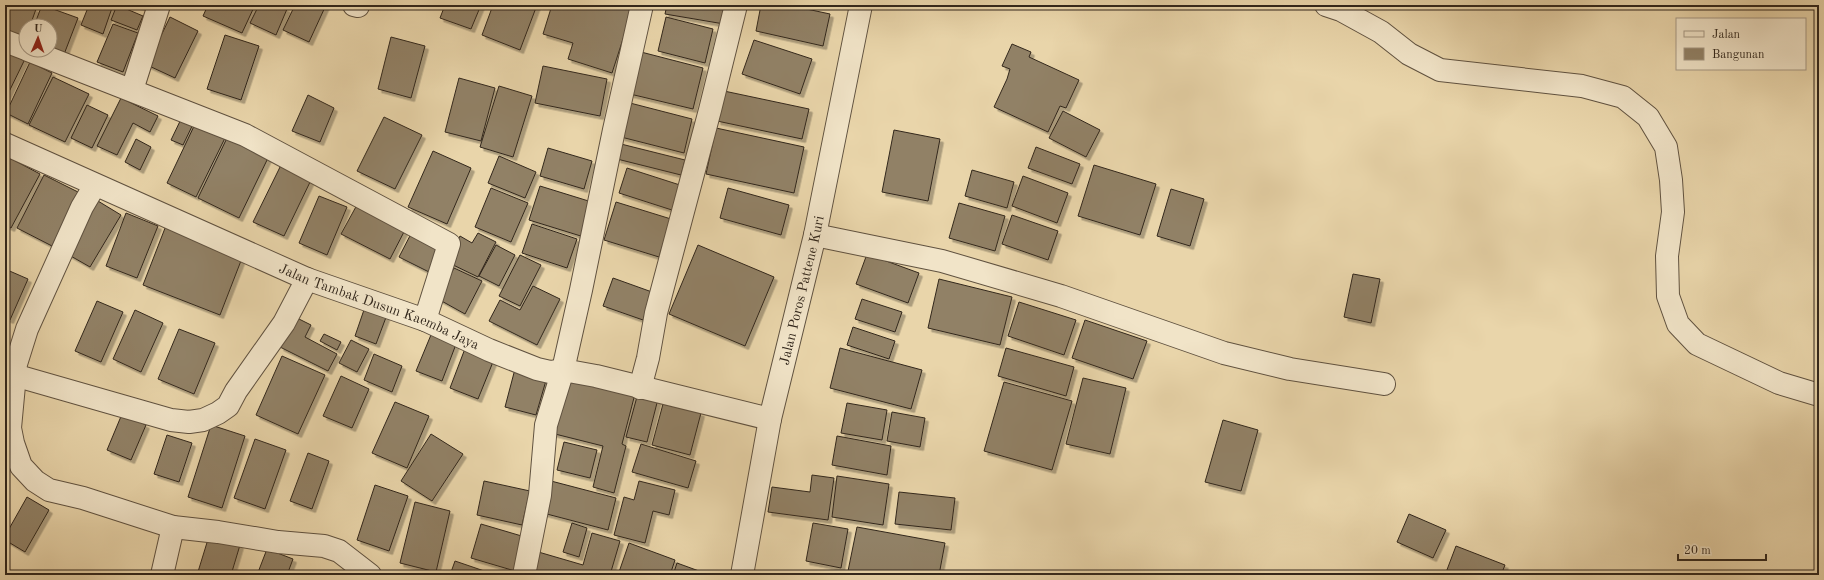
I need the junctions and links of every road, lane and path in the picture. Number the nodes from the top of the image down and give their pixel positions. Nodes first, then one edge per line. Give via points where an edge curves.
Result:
1 (159, 5) edge
2 (642, 5) edge
3 (736, 5) edge
4 (861, 5) edge
5 (1326, 5) edge
6 (5, 41) edge
7 (18, 46) edge
8 (48, 58) edge
9 (132, 90) junction
10 (5, 144) edge
11 (95, 185) junction
12 (815, 235) junction
13 (307, 279) junction
14 (424, 320) junction
15 (12, 365) edge
16 (563, 370) junction
17 (1384, 384) dead end
18 (640, 388) junction
19 (1819, 395) edge
20 (770, 418) junction
21 (173, 527) junction
22 (162, 575) edge
23 (370, 575) edge
24 (524, 575) edge
25 (742, 575) edge

1 - 9 street
2 - 16 street
3 - 18 street via 656,313
4 - 12 street, Jalan Poros Pattene Kuri
5 - 19 street via 1348,13 1381,32 1409,54 1440,70 1582,86 1623,97 1648,117 1666,147 1673,212 1667,256 1668,296 1678,324 1697,344 1778,383
6 - 7 street
8 - 9 street
9 - 14 street via 245,135 449,244
10 - 11 street, Jalan Tambak Dusun Kaemba Jaya
11 - 13 street, Jalan Tambak Dusun Kaemba Jaya
11 - 15 street via 82,207
12 - 17 street via 956,266 1061,296 1224,353 1290,369
12 - 20 street, Jalan Poros Pattene Kuri
13 - 14 street, Jalan Tambak Dusun Kaemba Jaya
13 - 15 street via 284,323 228,406 202,420 171,420
14 - 16 street, Jalan Tambak Dusun Kaemba Jaya via 536,369 550,372
15 - 21 street via 10,428 21,466 27,474 49,490 83,498
16 - 18 street, Jalan Tambak Dusun Kaemba Jaya
16 - 24 street via 546,425 540,495
18 - 20 street, Jalan Tambak Dusun Kaemba Jaya
20 - 25 street, Jalan Poros Pattene Kuri
21 - 22 street
21 - 23 street via 324,546 339,550

